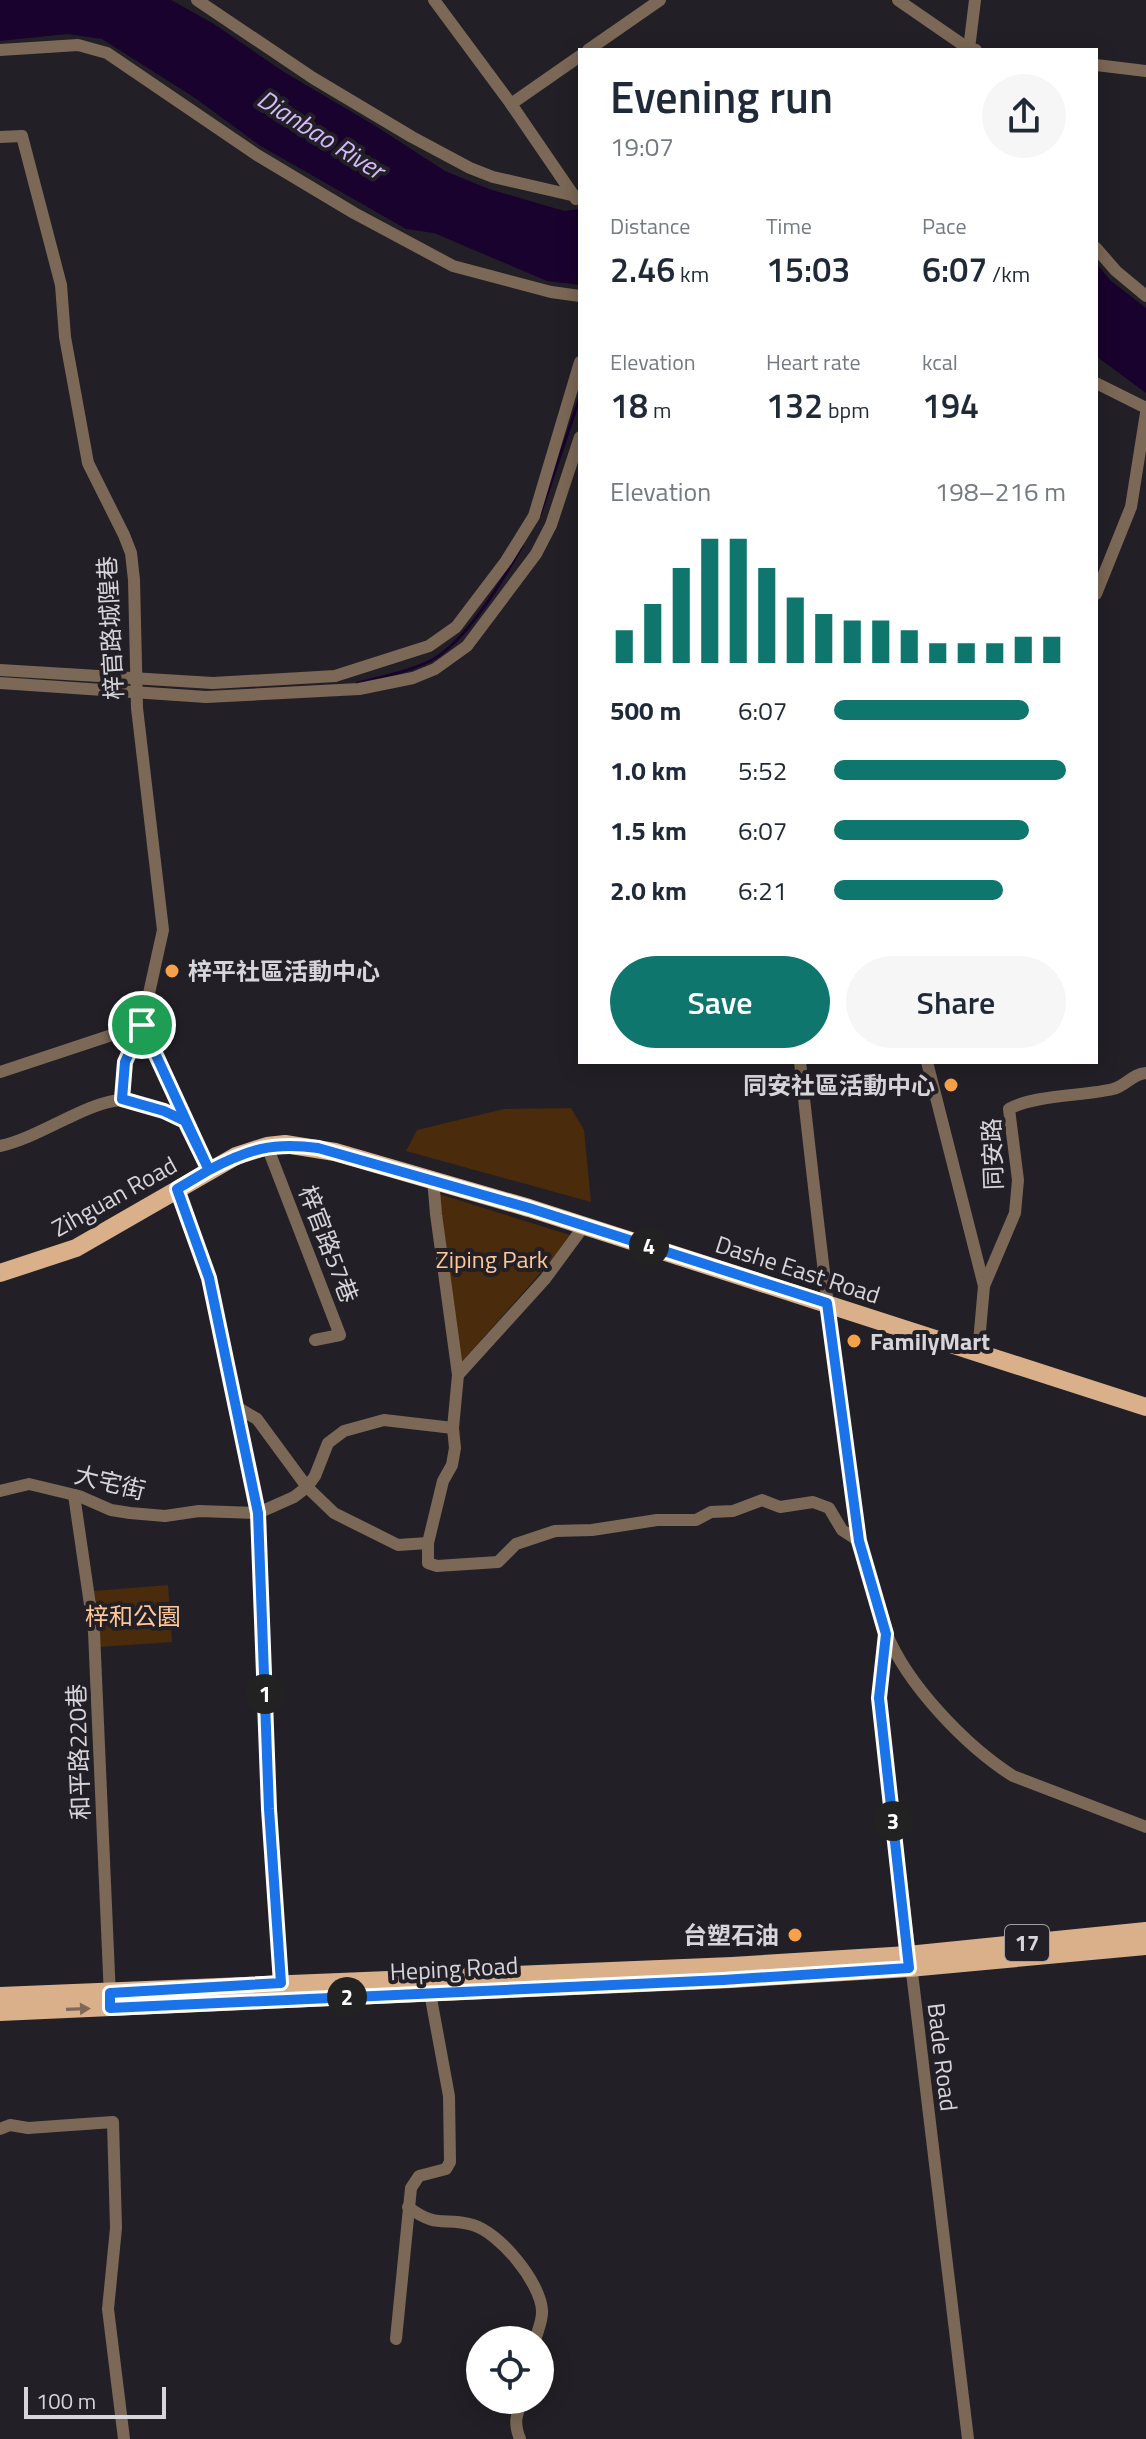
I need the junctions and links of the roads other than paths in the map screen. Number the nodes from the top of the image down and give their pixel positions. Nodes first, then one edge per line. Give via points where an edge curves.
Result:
1 (197, 0) edge
2 (434, 0) edge
3 (660, 0) edge
4 (898, 0) edge
5 (975, 0) edge
6 (591, 48) edge
7 (968, 48) edge
8 (969, 48) edge
9 (0, 50) edge
10 (578, 57) edge
11 (1098, 65) edge
12 (1146, 71) edge
13 (511, 104) junction
14 (0, 137) edge
15 (578, 200) edge
16 (1098, 250) edge
17 (578, 296) edge
18 (1146, 296) edge
19 (578, 369) edge
20 (1098, 384) edge
21 (1146, 411) edge
22 (578, 443) edge
23 (1098, 589) edge
24 (0, 670) edge
25 (135, 678) junction
26 (0, 683) edge
27 (136, 692) junction
28 (142, 1025) junction
29 (800, 1064) edge
30 (928, 1064) edge
31 (0, 1072) edge
32 (1146, 1073) edge
33 (122, 1099) junction
34 (185, 1121) junction
35 (0, 1146) edge
36 (267, 1146) junction
37 (209, 1170) junction
38 (433, 1179) junction
39 (177, 1189) junction
40 (584, 1226) junction
41 (0, 1273) edge
42 (984, 1286) junction
43 (827, 1303) junction
44 (315, 1340) dead end
45 (978, 1353) junction
46 (458, 1375) junction
47 (235, 1406) junction
48 (1146, 1407) edge
49 (453, 1428) junction
50 (307, 1487) junction
51 (0, 1491) edge
52 (74, 1495) junction
53 (258, 1513) junction
54 (859, 1541) junction
55 (428, 1543) junction
56 (886, 1634) junction
57 (1146, 1827) edge
58 (1146, 1931) edge
59 (1146, 1946) edge
60 (909, 1962) junction
61 (589, 1978) junction
62 (282, 1992) junction
63 (430, 1993) junction
64 (0, 1996) edge
65 (110, 2000) junction
66 (0, 2012) edge
67 (0, 2129) edge
68 (408, 2207) junction
69 (539, 2326) edge
70 (396, 2339) dead end
71 (517, 2414) edge
72 (124, 2439) edge
73 (520, 2439) edge
74 (968, 2439) edge

1 - 15 street via 313,78 470,168
2 - 13 street
3 - 6 street
4 - 7 street
5 - 8 street
9 - 17 street via 78,45 107,53 257,155 453,266
10 - 13 street
11 - 12 street
13 - 15 street
14 - 25 street, 梓官路城隍巷 via 22,136 61,285 88,463 131,553
16 - 18 street
19 - 25 street via 534,516 498,572 443,637 409,654 326,677 213,683
20 - 21 street
21 - 23 street via 1131,507
22 - 27 street via 536,554 467,646 435,669 359,689 206,697
24 - 25 street
25 - 27 street, 梓官路城隍巷
26 - 27 street
27 - 28 street, 梓官路城隍巷 via 163,930
28 - 31 street
28 - 33 street, 梓官路城隍巷 via 125,1062
28 - 34 street
29 - 43 street
30 - 42 street, 同安路
32 - 42 street, 同安路 via 1117,1089 1009,1109 1018,1180 1015,1213
33 - 34 street
33 - 35 street via 22,1142
34 - 37 street
36 - 37 main road, Zihguan Road
36 - 38 main road, Zihguan Road via 318,1148
36 - 44 street, 梓官路57巷 via 340,1335
37 - 39 main road, Zihguan Road
38 - 40 main road, Dashe East Road
38 - 46 street
39 - 41 main road, Zihguan Road via 76,1248
39 - 47 street via 209,1278
40 - 43 main road, Dashe East Road
40 - 46 street via 545,1279
42 - 45 street, 同安路
43 - 45 main road, Dashe East Road
43 - 54 street
45 - 48 main road, Dashe East Road
46 - 49 street
47 - 50 street via 257,1419
47 - 53 street
49 - 50 street via 384,1420 353,1427 328,1443
49 - 55 street via 452,1465
50 - 53 street
50 - 55 street via 334,1513 398,1545
51 - 52 street, 大宅街 via 29,1484
52 - 53 street, 大宅街 via 130,1513
52 - 65 street, 和平路220巷 via 94,1632
53 - 62 street
54 - 55 street via 842,1530 829,1508 813,1502 780,1507 762,1500 696,1520 555,1531 516,1544 498,1562 437,1566 428,1563
54 - 56 street
56 - 57 street via 931,1703 994,1764
56 - 60 street, Bade Road via 879,1698
58 - 60 main road, 17
59 - 60 main road, 17
60 - 61 main road, Heping Road / 17
60 - 74 street, Bade Road
61 - 62 main road, Heping Road / 17
61 - 63 main road, Heping Road / 17
62 - 63 main road, Heping Road / 17
62 - 65 main road, Heping Road / 17
63 - 68 street via 449,2096 450,2162 446,2169 419,2176
64 - 65 main road, Heping Road / 17
66 -> 65 main road, Heping Road / 17
67 - 72 street via 113,2122 116,2228 108,2309
68 - 69 street via 431,2221 471,2224 490,2232 540,2295
68 - 70 street
71 - 73 street

